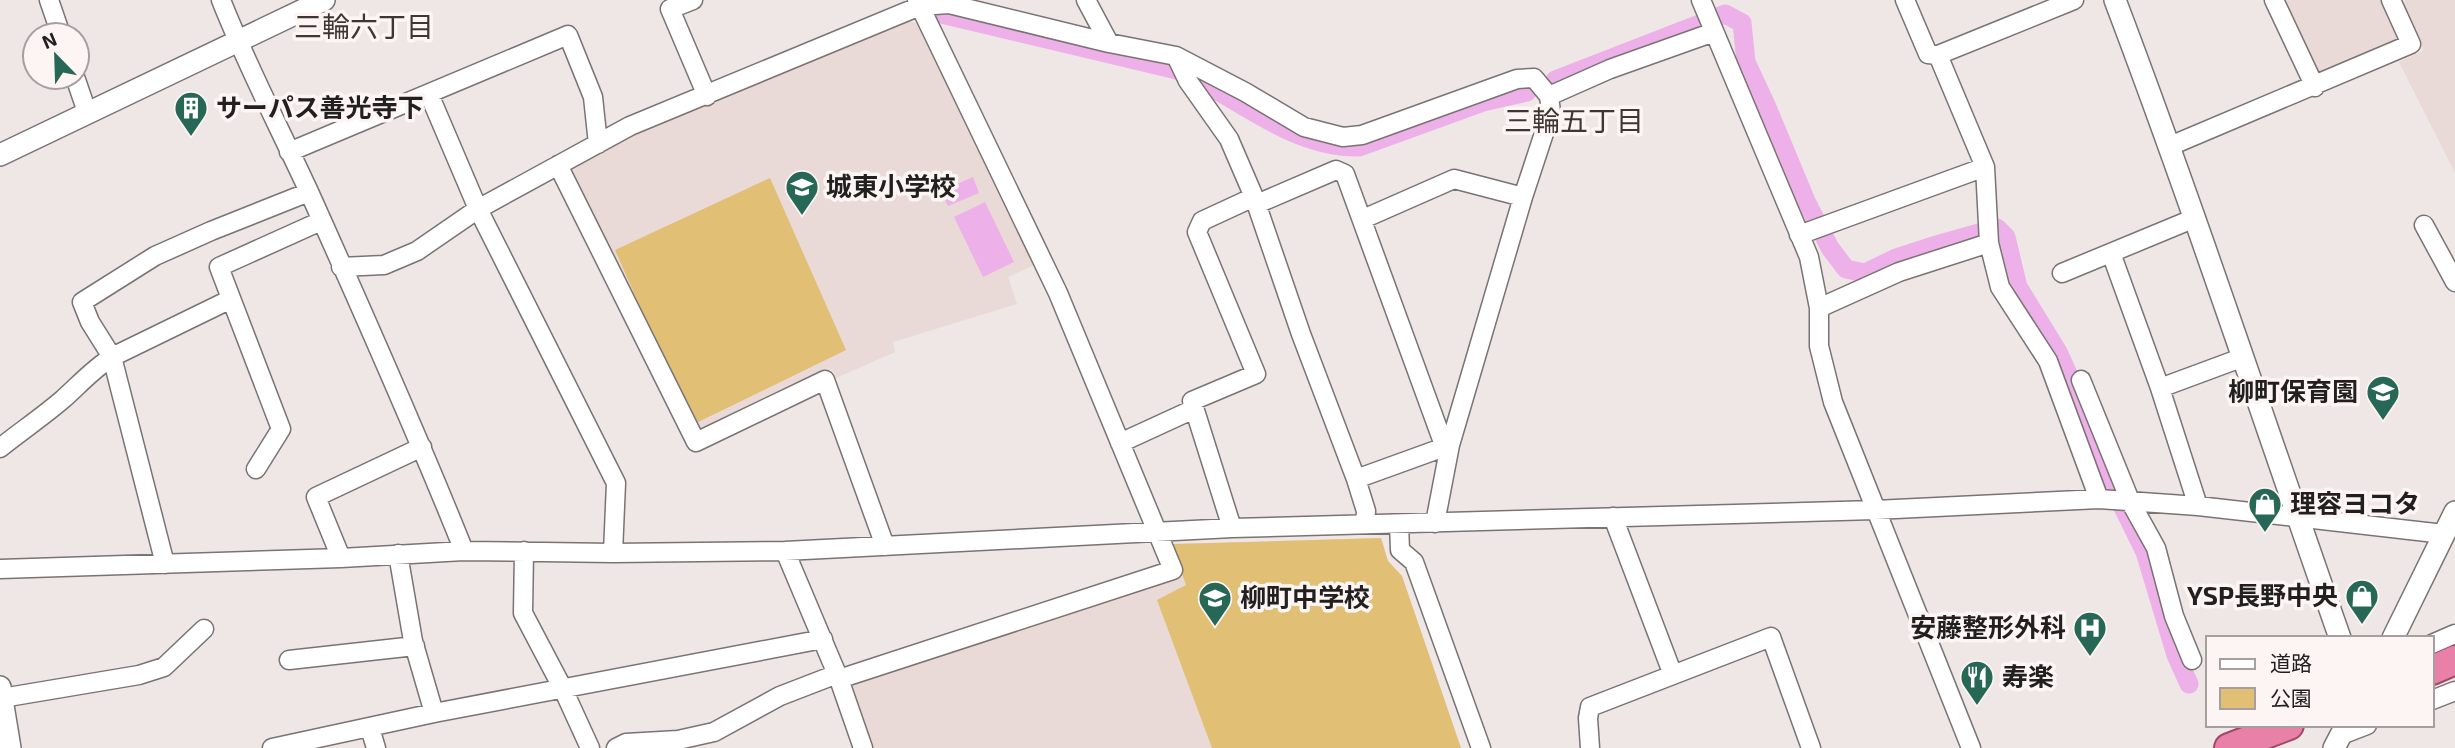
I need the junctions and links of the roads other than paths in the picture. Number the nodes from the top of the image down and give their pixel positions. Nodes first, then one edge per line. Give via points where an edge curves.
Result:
1 (49, 0) edge
2 (221, 0) edge
3 (324, 0) edge
4 (693, 0) edge
5 (1086, 0) edge
6 (1905, 0) edge
7 (2074, 0) edge
8 (2115, 0) edge
9 (2274, 0) edge
10 (2391, 0) edge
11 (919, 3) edge
12 (1708, 19) edge
13 (56, 21) edge
14 (237, 41) junction
15 (1109, 43) junction
16 (1938, 55) junction
17 (1181, 67) junction
18 (2315, 87) junction
19 (80, 91) edge
20 (429, 94) junction
21 (707, 96) junction
22 (1549, 96) junction
23 (87, 112) junction
24 (598, 144) junction
25 (2170, 146) junction
26 (289, 152) junction
27 (0, 155) edge
28 (558, 166) junction
29 (1985, 167) junction
30 (309, 191) junction
31 (1523, 197) junction
32 (1255, 200) junction
33 (478, 209) junction
34 (2195, 218) junction
35 (1363, 219) junction
36 (321, 221) junction
37 (2424, 225) dead end
38 (1812, 229) junction
39 (1988, 234) junction
40 (2111, 253) junction
41 (341, 267) junction
42 (2062, 273) dead end
43 (2455, 282) edge
44 (231, 299) junction
45 (1819, 308) junction
46 (112, 357) junction
47 (2241, 358) junction
48 (2081, 380) dead end
49 (2160, 388) junction
50 (1194, 409) junction
51 (1120, 443) junction
52 (1447, 445) junction
53 (422, 447) junction
54 (0, 448) edge
55 (256, 469) dead end
56 (1356, 479) junction
57 (2116, 502) junction
58 (2198, 506) junction
59 (1875, 510) junction
60 (2455, 513) edge
61 (1613, 517) junction
62 (2298, 517) junction
63 (1365, 523) junction
64 (1434, 523) junction
65 (1399, 525) junction
66 (1232, 528) junction
67 (1157, 533) junction
68 (2444, 534) junction
69 (885, 546) junction
70 (464, 551) junction
71 (524, 551) junction
72 (785, 551) junction
73 (613, 553) junction
74 (398, 554) junction
75 (341, 558) junction
76 (165, 564) junction
77 (0, 569) edge
78 (204, 628) dead end
79 (2455, 634) edge
80 (2339, 636) edge
81 (2394, 636) edge
82 (823, 639) junction
83 (2434, 643) edge
84 (415, 646) junction
85 (289, 660) dead end
86 (2192, 660) dead end
87 (2455, 660) edge
88 (2434, 669) edge
89 (1673, 674) junction
90 (838, 676) junction
91 (563, 689) junction
92 (2455, 691) edge
93 (1, 692) edge
94 (2434, 699) edge
95 (434, 713) junction
96 (2284, 727) edge
97 (2362, 727) edge
98 (370, 728) junction
99 (2340, 736) edge
100 (10, 748) edge
101 (272, 748) edge
102 (376, 748) edge
103 (590, 748) edge
104 (616, 748) edge
105 (863, 748) edge
106 (1481, 748) edge
107 (1590, 748) edge
108 (1811, 748) edge
109 (1971, 748) edge
110 (2229, 748) edge

1 - 13 street
2 - 14 street
3 - 14 street
4 - 21 street via 670,9
5 - 15 street
6 - 16 street via 1928,54
7 - 16 street
8 - 25 street
9 - 18 street
10 - 18 street via 2411,44
11 - 15 street via 949,4
11 - 21 street
11 - 51 street via 1036,242
12 - 22 street
12 - 38 street
14 - 23 street
14 - 26 street
15 - 17 street
16 - 29 street
17 - 22 street via 1245,92 1304,127 1343,137 1362,135 1517,79 1534,78
17 - 32 street via 1229,139
18 - 25 street
19 - 23 street
20 - 24 street via 568,35 593,97
20 - 26 street
20 - 33 street
21 - 24 street via 630,126
22 - 31 street via 1551,113
23 - 27 street
24 - 28 street
25 - 34 street
26 - 30 street
28 - 33 street
28 - 69 street via 696,442 825,380
29 - 38 street
29 - 39 street
30 - 36 street
30 - 46 street via 155,256 82,302
31 - 35 street via 1454,179
31 - 52 street
32 - 35 street via 1336,170 1345,174
32 - 50 street via 1202,221 1197,232 1256,374 1192,401
32 - 56 street
33 - 41 street via 417,251 384,265
33 - 73 street via 616,483
34 - 40 street
34 - 47 street
35 - 52 street
36 - 41 street
36 - 44 street via 219,267
37 - 43 street
38 - 45 street via 1808,257
39 - 45 street
39 - 57 street via 2000,287 2048,361
40 - 42 street
40 - 49 street
41 - 53 street
44 - 46 street
44 - 55 street via 281,429
45 - 59 street via 1819,346 1833,402
46 - 54 street
46 - 76 street
47 - 49 street
47 - 62 street
48 - 57 street
49 - 58 street
50 - 51 street
50 - 66 street
51 - 67 street
52 - 56 street
52 - 64 street
53 - 70 street
53 - 75 street via 316,497
56 - 63 street
57 - 58 street
57 - 59 street
57 - 86 street via 2156,548
58 - 62 street
59 - 61 street
59 - 109 street
60 - 68 street
61 - 64 street
61 - 89 street
62 - 68 street
62 - 80 street
63 - 65 street
63 - 66 street
64 - 65 street
65 - 106 street via 1400,550 1414,562
66 - 67 street
67 - 69 street
67 - 90 street via 1173,570
68 - 81 street
69 - 72 street
70 - 71 street
70 - 74 street
71 - 73 street
71 - 91 street via 523,613
72 - 73 street
72 - 82 street
74 - 75 street
74 - 84 street
75 - 76 street
76 - 77 street
78 - 93 street via 164,667 139,675
79 - 83 street
82 - 90 street
82 - 91 street
84 - 85 street
84 - 95 street
87 - 88 highway
89 - 107 street via 1590,707
89 - 108 street via 1770,637
90 - 104 street via 780,696 714,732
90 - 105 street
91 - 95 street
91 - 103 street
92 - 94 street
93 - 100 street
95 - 98 street
96 - 110 highway
97 - 99 street
98 - 101 street
98 - 102 street

